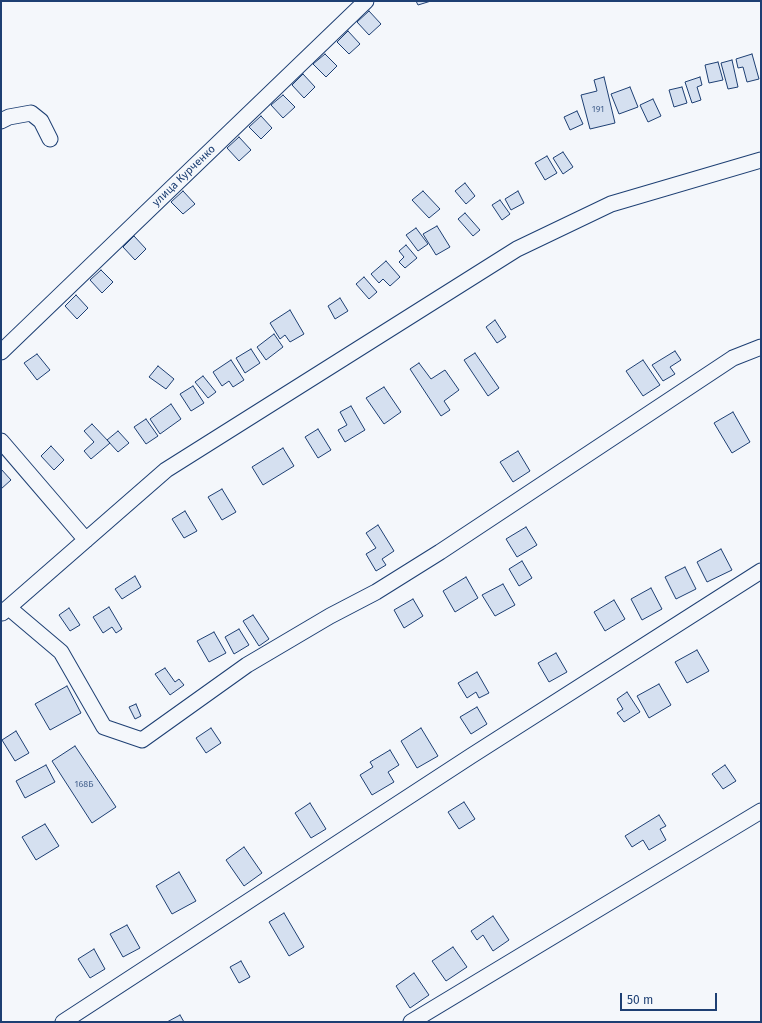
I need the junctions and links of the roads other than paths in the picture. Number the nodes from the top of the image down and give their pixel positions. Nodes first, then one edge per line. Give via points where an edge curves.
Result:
1 (366, 1) edge
2 (1, 121) edge
3 (50, 139) dead end
4 (761, 160) edge
5 (761, 347) edge
6 (1, 352) edge
7 (1, 441) edge
8 (86, 540) junction
9 (761, 571) edge
10 (5, 611) edge
11 (761, 811) edge
12 (63, 1022) edge
13 (411, 1022) edge

1 - 6 street, улица Курченко
2 - 3 street via 31,113 41,121
4 - 8 street via 611,204 517,249 166,470
5 - 10 street via 733,358 376,592 247,665 142,740 104,727 61,652
7 - 8 street
8 - 10 street
9 - 12 street
11 - 13 street

